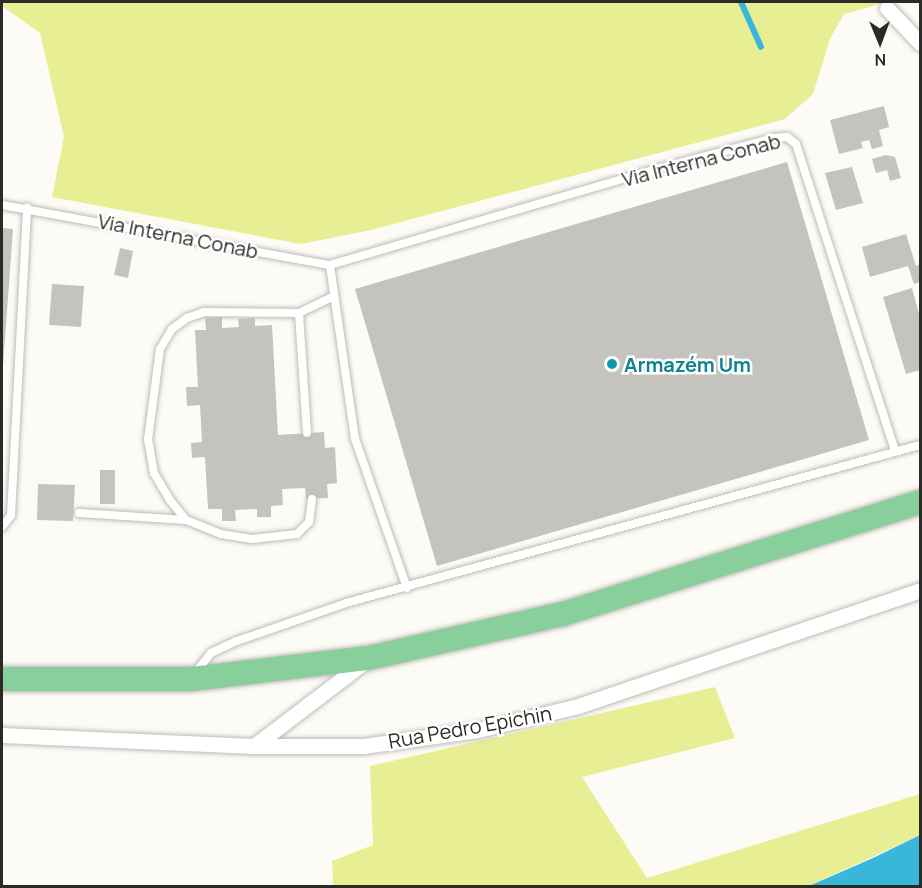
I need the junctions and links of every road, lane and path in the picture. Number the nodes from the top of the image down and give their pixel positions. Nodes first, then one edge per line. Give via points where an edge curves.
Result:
1 (887, 8) dead end
2 (921, 43) edge
3 (2, 204) edge
4 (27, 207) junction
5 (330, 265) junction
6 (332, 297) junction
7 (299, 313) junction
8 (307, 433) dead end
9 (921, 445) edge
10 (895, 450) junction
11 (312, 499) dead end
12 (921, 502) edge
13 (79, 513) dead end
14 (186, 520) junction
15 (2, 527) edge
16 (407, 588) junction
17 (921, 590) edge
18 (369, 658) junction
19 (2, 679) edge
20 (192, 679) junction
21 (2, 735) edge
22 (254, 746) junction

1 - 2 street
3 - 4 lane, Via Interna Conab
4 - 5 lane, Via Interna Conab
4 - 15 lane via 11,515
5 - 6 lane
5 - 10 lane, Via Interna Conab via 653,170 787,137 802,157
6 - 7 lane
6 - 16 lane via 356,439
7 - 8 lane
7 - 14 lane via 204,312 172,329 160,349 148,440 154,473
9 - 10 lane
10 - 16 lane
11 - 14 lane via 309,522 297,534 281,538 221,534
12 - 18 main road via 562,614
13 - 14 lane
16 - 20 lane via 346,603 237,641 199,663
17 - 22 street, Rua Pedro Epichin via 578,706 478,730 363,746
18 - 20 main road
18 - 22 street
19 - 20 main road
21 - 22 street, Rua Pedro Epichin

